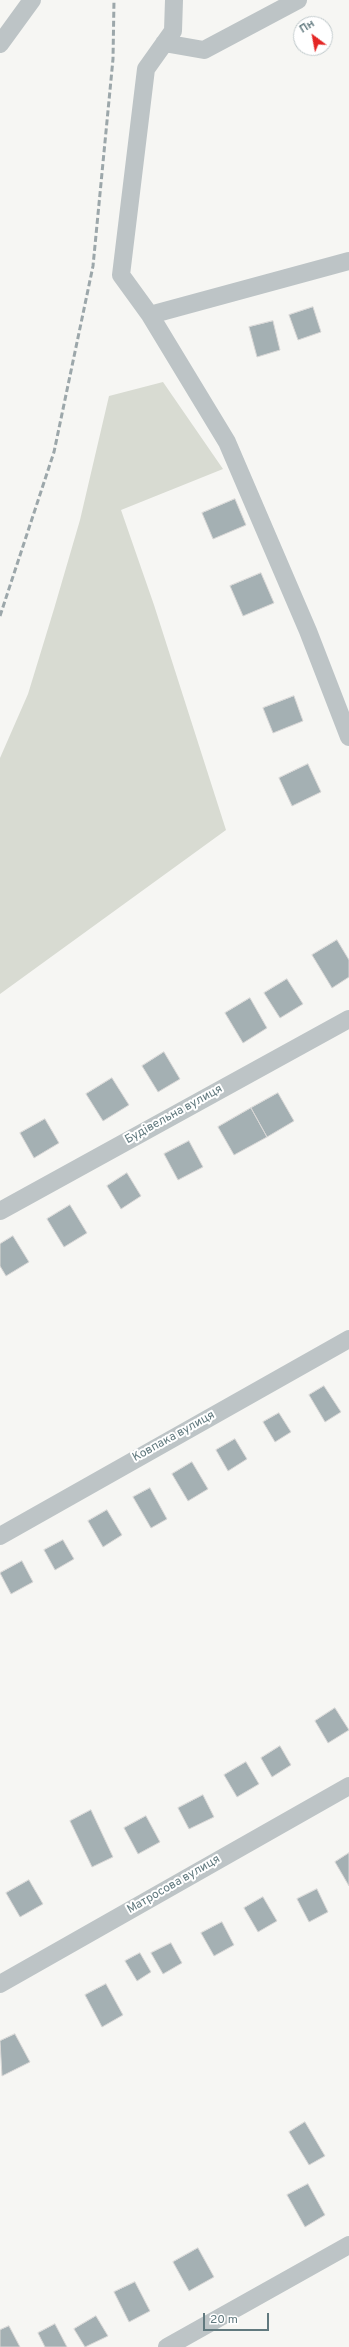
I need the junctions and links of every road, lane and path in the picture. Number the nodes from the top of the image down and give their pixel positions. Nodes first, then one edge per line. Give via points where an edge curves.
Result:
1 (32, 0) edge
2 (174, 0) edge
3 (298, 0) edge
4 (164, 43) junction
5 (0, 44) edge
6 (349, 261) edge
7 (150, 315) junction
8 (349, 737) edge
9 (349, 1019) edge
10 (0, 1211) edge
11 (349, 1339) edge
12 (0, 1536) edge
13 (349, 1786) edge
14 (0, 1984) edge
15 (349, 2245) edge
16 (167, 2347) edge

1 - 5 street
2 - 4 street via 173,31
3 - 4 street via 204,50
4 - 7 street via 146,69 121,275
6 - 7 street
7 - 8 street via 227,442 308,631
9 - 10 street, Будівельна вулиця
11 - 12 street, Ковпака вулиця
13 - 14 street, Матросова вулиця
15 - 16 street

